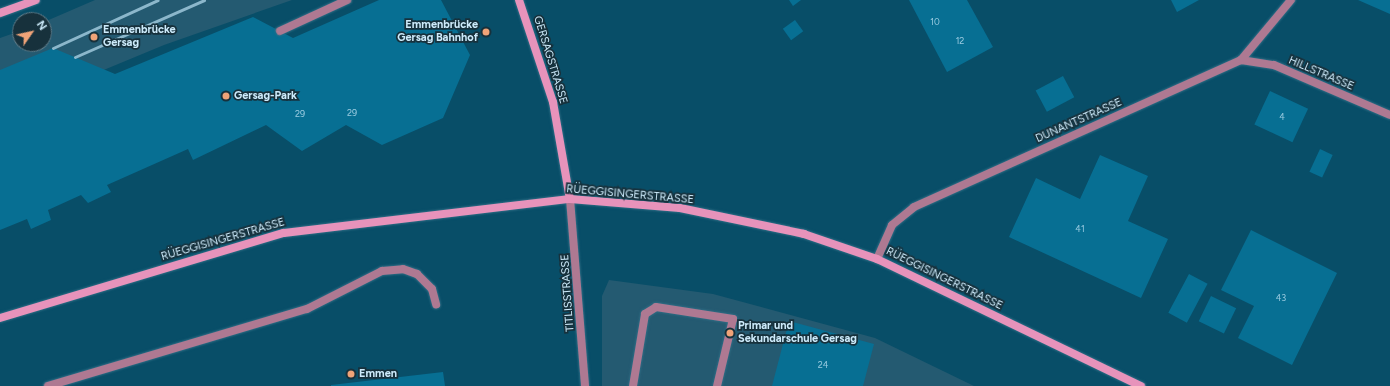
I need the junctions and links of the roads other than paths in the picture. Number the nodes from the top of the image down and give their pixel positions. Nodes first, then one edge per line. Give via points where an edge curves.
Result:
1 (36, 0) edge
2 (347, 0) edge
3 (519, 0) edge
4 (1291, 0) edge
5 (0, 13) edge
6 (280, 31) dead end
7 (1241, 60) junction
8 (1390, 115) edge
9 (570, 199) junction
10 (877, 259) junction
11 (436, 304) dead end
12 (0, 318) edge
13 (48, 386) edge
14 (586, 386) edge
15 (633, 386) edge
16 (717, 386) edge
17 (1141, 386) edge

1 - 5 street
2 - 6 street
3 - 9 street, GERSAGSTRASSE via 553,102
4 - 7 street, DUNANTSTRASSE
7 - 8 street, HILLSTRASSE via 1274,65
7 - 10 street, DUNANTSTRASSE via 914,207 892,225
9 - 10 street, RÜEGGISINGERSTRASSE via 680,208 738,218 804,234
9 - 12 street, RÜEGGISINGERSTRASSE via 284,233
9 - 14 street, TITLISSTRASSE
10 - 17 street, RÜEGGISINGERSTRASSE
11 - 13 street via 432,289 417,274 403,269 382,271 307,309
15 - 16 street via 645,314 656,307 732,319

